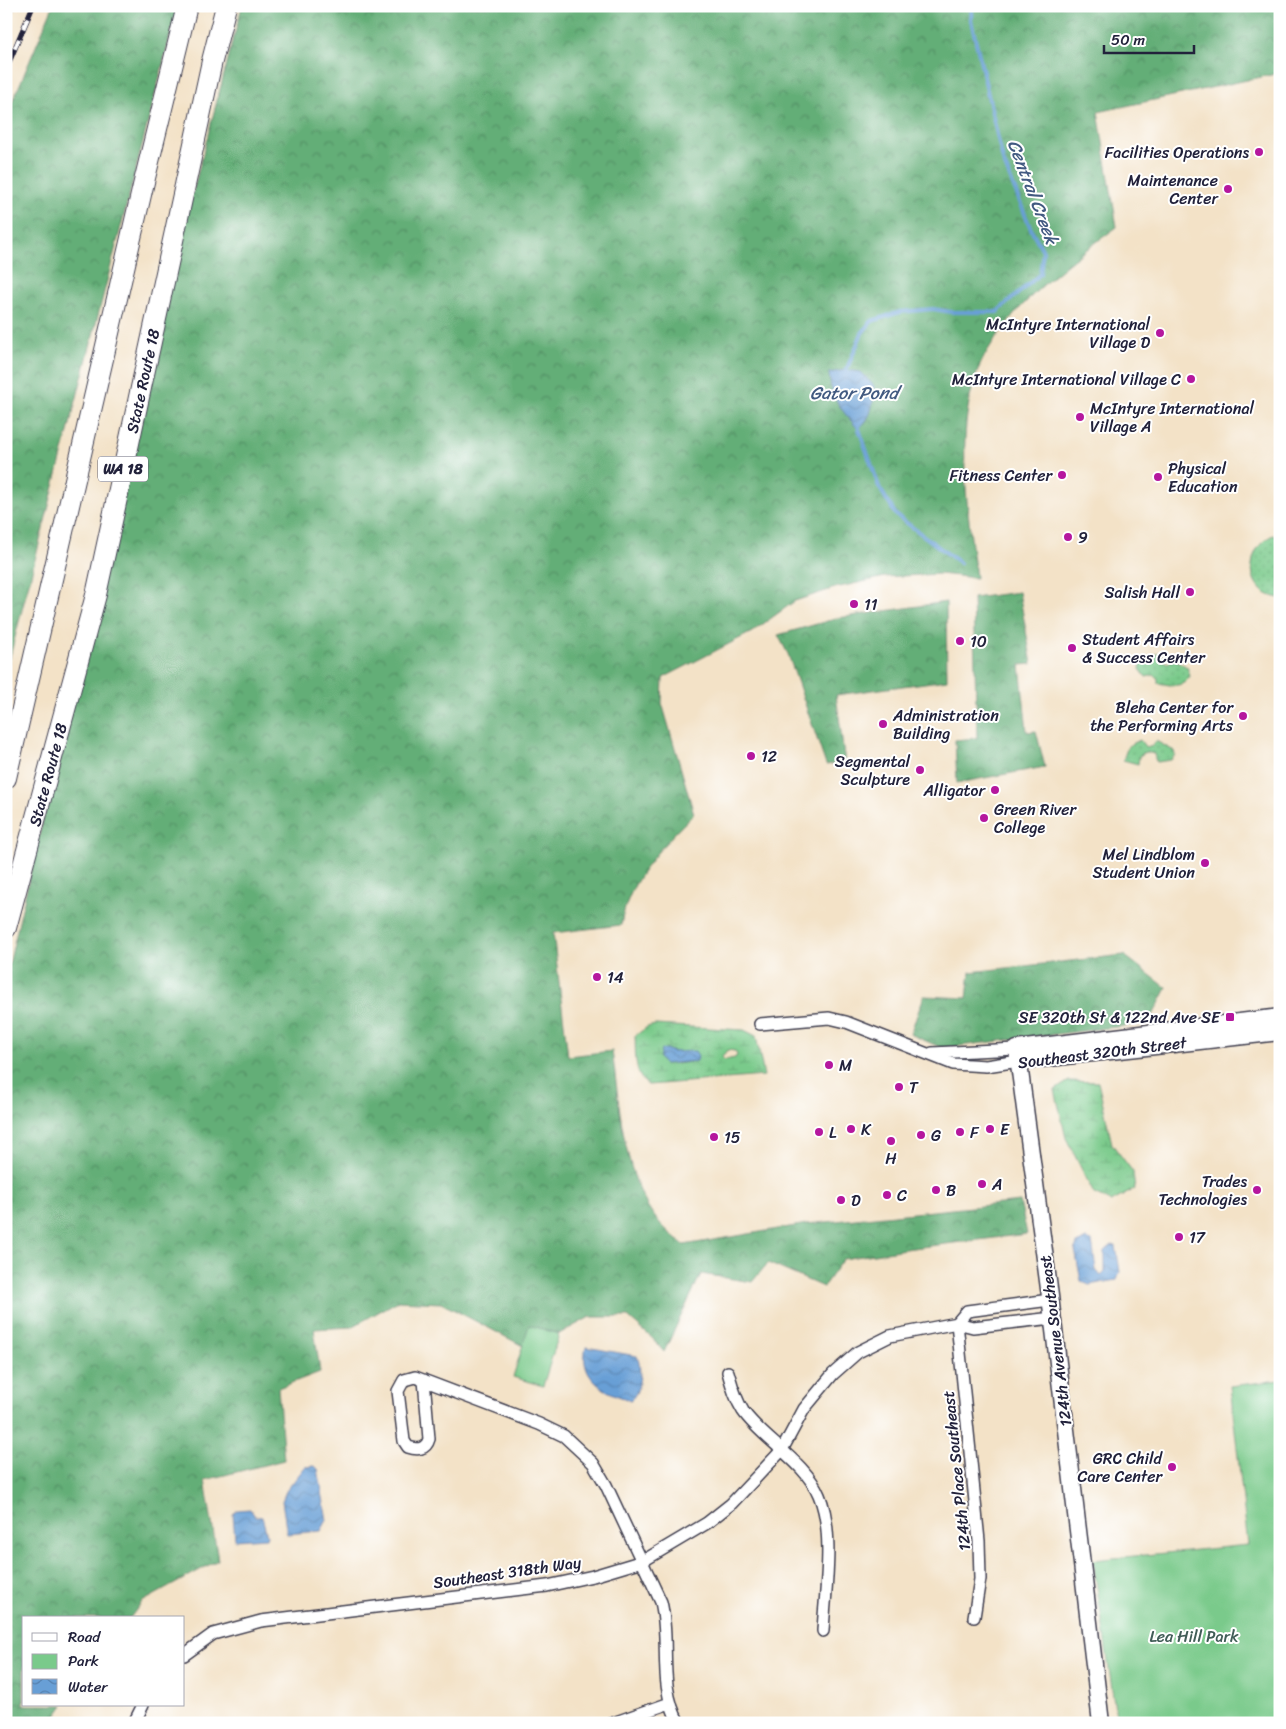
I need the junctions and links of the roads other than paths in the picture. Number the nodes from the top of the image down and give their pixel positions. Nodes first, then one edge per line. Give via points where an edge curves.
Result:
1 (188, 6) edge
2 (226, 6) edge
3 (6, 778) edge
4 (6, 928) edge
5 (1280, 1017) edge
6 (760, 1024) dead end
7 (1280, 1032) edge
8 (926, 1053) junction
9 (1018, 1055) junction
10 (1050, 1300) junction
11 (1052, 1318) junction
12 (958, 1323) junction
13 (728, 1372) dead end
14 (424, 1380) junction
15 (782, 1450) junction
16 (643, 1561) junction
17 (974, 1617) dead end
18 (823, 1632) dead end
19 (185, 1653) edge
20 (670, 1703) junction
21 (142, 1706) edge
22 (134, 1723) edge
23 (613, 1723) edge
24 (679, 1723) edge
25 (1101, 1723) edge

1 - 3 highway, WA 18
2 - 4 highway, State Route 18 / WA 18 via 96,594
5 - 9 street, Southeast 320th Street
6 - 8 street, Southeast 320th Street via 829,1018
7 - 9 street, Southeast 320th Street
8 - 9 street, Southeast 320th Street via 955,1054 1000,1048
8 - 9 street, Southeast 320th Street via 953,1064 970,1066
9 - 10 street, 124th Avenue Southeast
10 - 11 street, 124th Avenue Southeast
10 - 12 street, Southeast 318th Way via 967,1311
11 - 12 street, Southeast 318th Way via 974,1327
11 - 25 street, 124th Avenue Southeast
12 - 15 street, Southeast 318th Way via 890,1336 858,1352 832,1374 804,1409
12 - 17 street, 124th Place Southeast via 979,1541 980,1579
13 - 15 street via 734,1396 744,1413
14 - 14 street via 409,1377 398,1391 404,1441 408,1447 418,1450 424,1448 429,1439
14 - 16 street via 546,1427 575,1444 600,1474
15 - 16 street, Southeast 318th Way via 731,1504 707,1523
15 - 18 street via 814,1486 824,1508
16 - 19 street, Southeast 318th Way via 547,1586 261,1621 213,1634
16 - 20 street via 663,1610 664,1666
20 - 23 street
20 - 24 street
21 - 22 street

